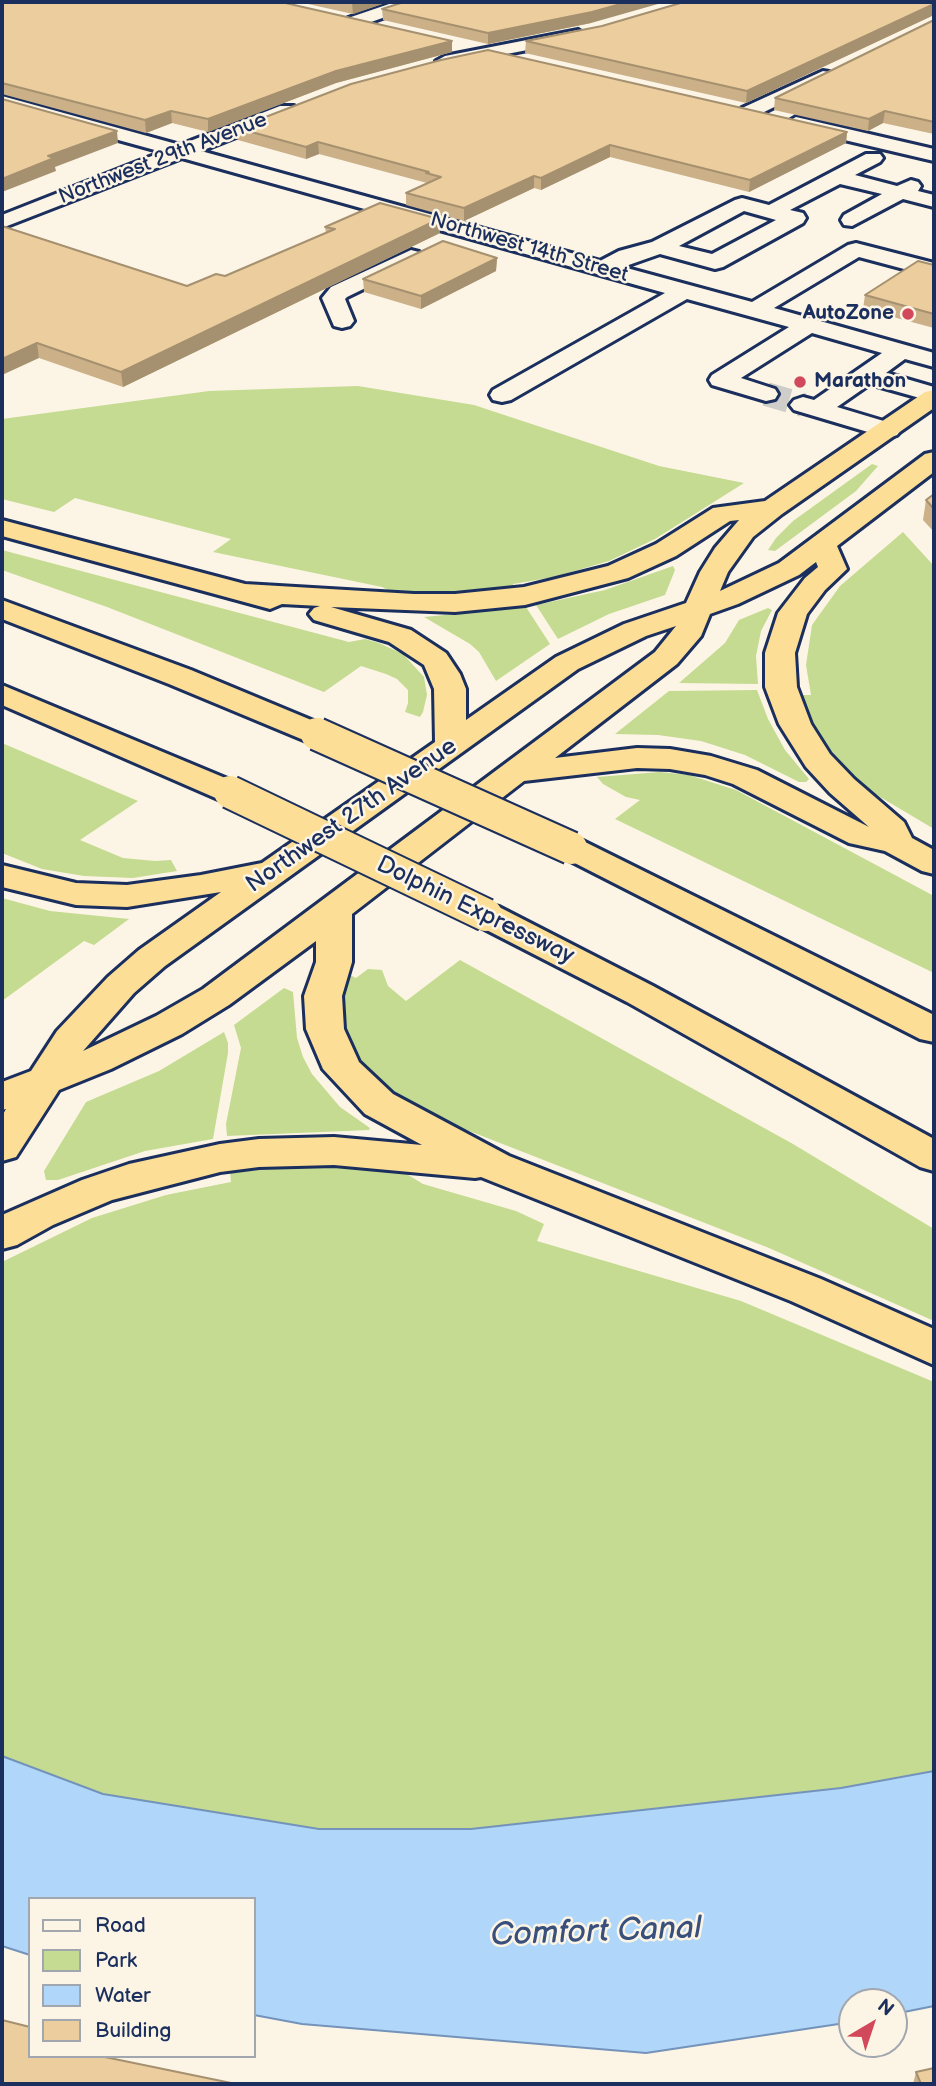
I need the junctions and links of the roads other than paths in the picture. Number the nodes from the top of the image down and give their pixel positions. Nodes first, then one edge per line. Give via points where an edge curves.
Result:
1 (410, 2) edge
2 (393, 31) edge
3 (595, 31) edge
4 (445, 42) edge
5 (491, 52) junction
6 (538, 63) edge
7 (430, 64) edge
8 (842, 67) edge
9 (2, 102) edge
10 (309, 102) edge
11 (182, 152) junction
12 (934, 155) edge
13 (873, 158) dead end
14 (934, 172) edge
15 (837, 177) junction
16 (899, 193) junction
17 (934, 201) edge
18 (771, 212) junction
19 (852, 220) dead end
20 (2, 222) edge
21 (466, 231) junction
22 (660, 247) junction
23 (601, 269) junction
24 (934, 270) edge
25 (684, 291) junction
26 (755, 310) junction
27 (342, 321) dead end
28 (809, 325) junction
29 (901, 351) junction
30 (934, 360) edge
31 (866, 376) junction
32 (766, 394) tunnel mouth
33 (502, 395) dead end
34 (934, 396) edge
35 (888, 430) junction
36 (934, 460) edge
37 (772, 508) junction
38 (2, 528) edge
39 (822, 545) junction
40 (245, 593) junction
41 (700, 606) junction
42 (2, 609) edge
43 (2, 694) edge
44 (451, 746) junction
45 (515, 773) junction
46 (896, 844) junction
47 (934, 864) edge
48 (278, 868) junction
49 (2, 875) edge
50 (334, 910) junction
51 (934, 1030) edge
52 (44, 1080) junction
53 (2, 1097) edge
54 (2, 1147) edge
55 (934, 1157) edge
56 (494, 1166) junction
57 (2, 1234) edge
58 (934, 1348) edge

1 - 2 street via 348,20
3 - 5 street
4 - 5 street
5 - 6 street
5 - 7 street
8 - 12 street via 742,111
9 - 11 street, Northwest 14th Street
10 - 11 street, Northwest 29th Avenue
11 - 20 street, Northwest 29th Avenue
11 - 21 street, Northwest 14th Street
13 - 15 street
14 - 16 street
15 - 16 street
15 - 18 street
16 - 17 street
16 - 19 street
18 - 22 street via 742,204
18 - 22 street via 795,218 715,262
21 - 23 street, Northwest 14th Street
21 - 27 street via 339,292 333,298
22 - 23 street
23 - 25 street, Northwest 14th Street
24 - 26 street via 856,250
25 - 26 street, Northwest 14th Street
25 - 33 street
26 - 28 street, Northwest 14th Street
28 - 29 street, Northwest 14th Street
28 - 32 street via 721,380
29 - 30 street, Northwest 14th Street
29 - 31 street
31 - 34 street
31 - 35 street via 811,407
34 - 35 highway
35 - 37 highway
36 - 39 highway, Northwest 27th Avenue
37 - 40 highway via 723,514 666,550 618,572 525,596 414,603
37 - 41 highway via 729,548
38 - 40 highway
39 - 41 highway, Northwest 27th Avenue via 758,586
39 - 46 highway via 833,569 793,613 780,653 781,687 795,724 818,760 892,828
40 - 44 highway via 372,627 419,646 435,659 448,681
41 - 44 highway, Northwest 27th Avenue via 635,629 586,653
41 - 45 highway via 686,636 666,658
42 - 51 highway, bridge via 317,734 571,848
43 - 55 highway, Dolphin Expressway, bridge via 230,792 486,915
44 - 48 highway, Northwest 27th Avenue
45 - 46 highway via 629,759 700,764 746,777 861,836
45 - 50 highway
46 - 47 highway
48 - 49 highway via 201,886 127,896 76,894
48 - 52 highway, Northwest 27th Avenue via 121,985 71,1040
50 - 52 highway via 169,1026
50 - 56 highway via 334,962 322,1011 343,1069 387,1109
52 - 53 highway
52 - 54 highway, Northwest 27th Avenue
56 - 57 highway via 334,1151 220,1158 97,1190
56 - 58 highway via 806,1290

